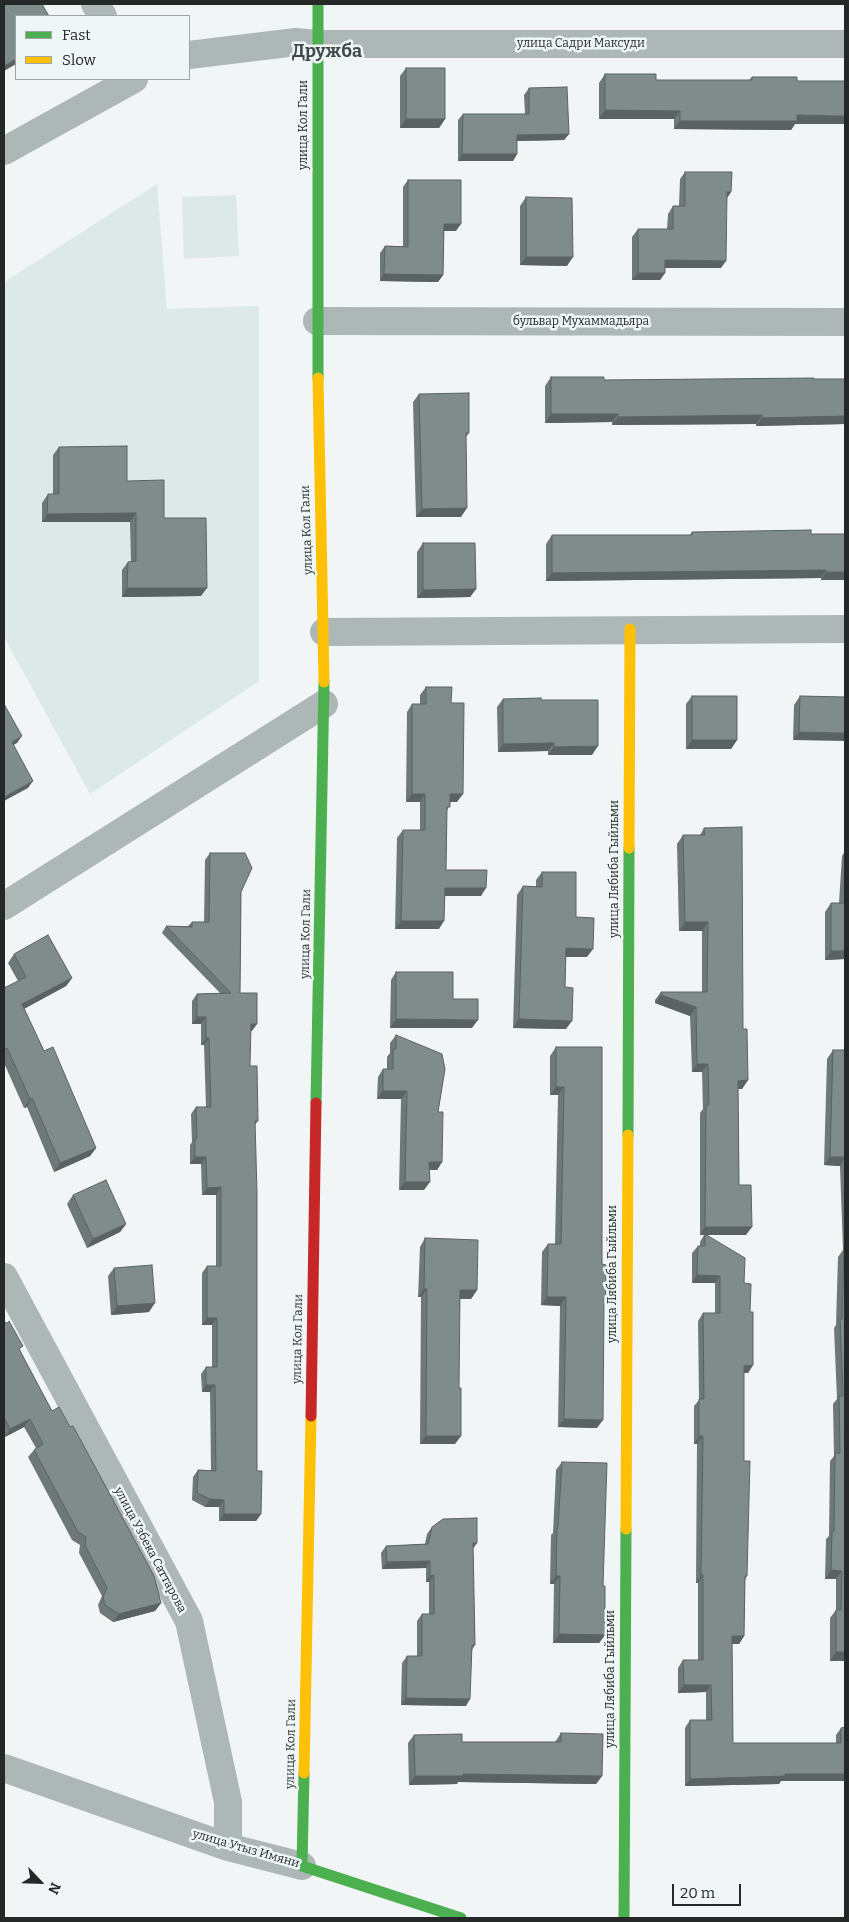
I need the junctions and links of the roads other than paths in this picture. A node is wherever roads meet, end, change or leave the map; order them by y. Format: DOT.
graph roads {
  1 [pos="95,4"];
  2 [pos="318,4"];
  3 [pos="102,15"];
  4 [pos="317,44"];
  5 [pos="845,44"];
  6 [pos="190,55"];
  7 [pos="132,80"];
  8 [pos="4,150"];
  9 [pos="317,321"];
  10 [pos="845,322"];
  11 [pos="630,629"];
  12 [pos="845,629"];
  13 [pos="324,632"];
  14 [pos="324,704"];
  15 [pos="4,906"];
  16 [pos="4,1276"];
  17 [pos="4,1768"];
  18 [pos="228,1846"];
  19 [pos="302,1866"];
  20 [pos="461,1918"];
  21 [pos="624,1918"];
  1 -- 3 [label="street"];
  2 -- 4 [label="street, улица Кол Гали"];
  4 -- 5 [label="street, улица Садри Максуди"];
  4 -- 6 [label="street, улица Садри Максуди"];
  4 -- 9 [label="street, улица Кол Гали"];
  7 -- 8 [label="street"];
  9 -- 10 [label="street, бульвар Мухаммадьяра"];
  9 -- 13 [label="street, улица Кол Гали"];
  11 -- 12 [label="street"];
  11 -- 13 [label="street"];
  11 -- 21 [label="street, улица Лябиба Гыйльми"];
  13 -- 14 [label="street, улица Кол Гали"];
  14 -- 15 [label="street"];
  14 -- 19 [label="street, улица Кол Гали"];
  16 -- 18 [label="street, улица Узбека Саттарова"];
  17 -- 18 [label="street, улица Утыз Имяни"];
  18 -- 19 [label="street, улица Утыз Имяни"];
  19 -- 20 [label="street, улица Утыз Имяни"];
}
